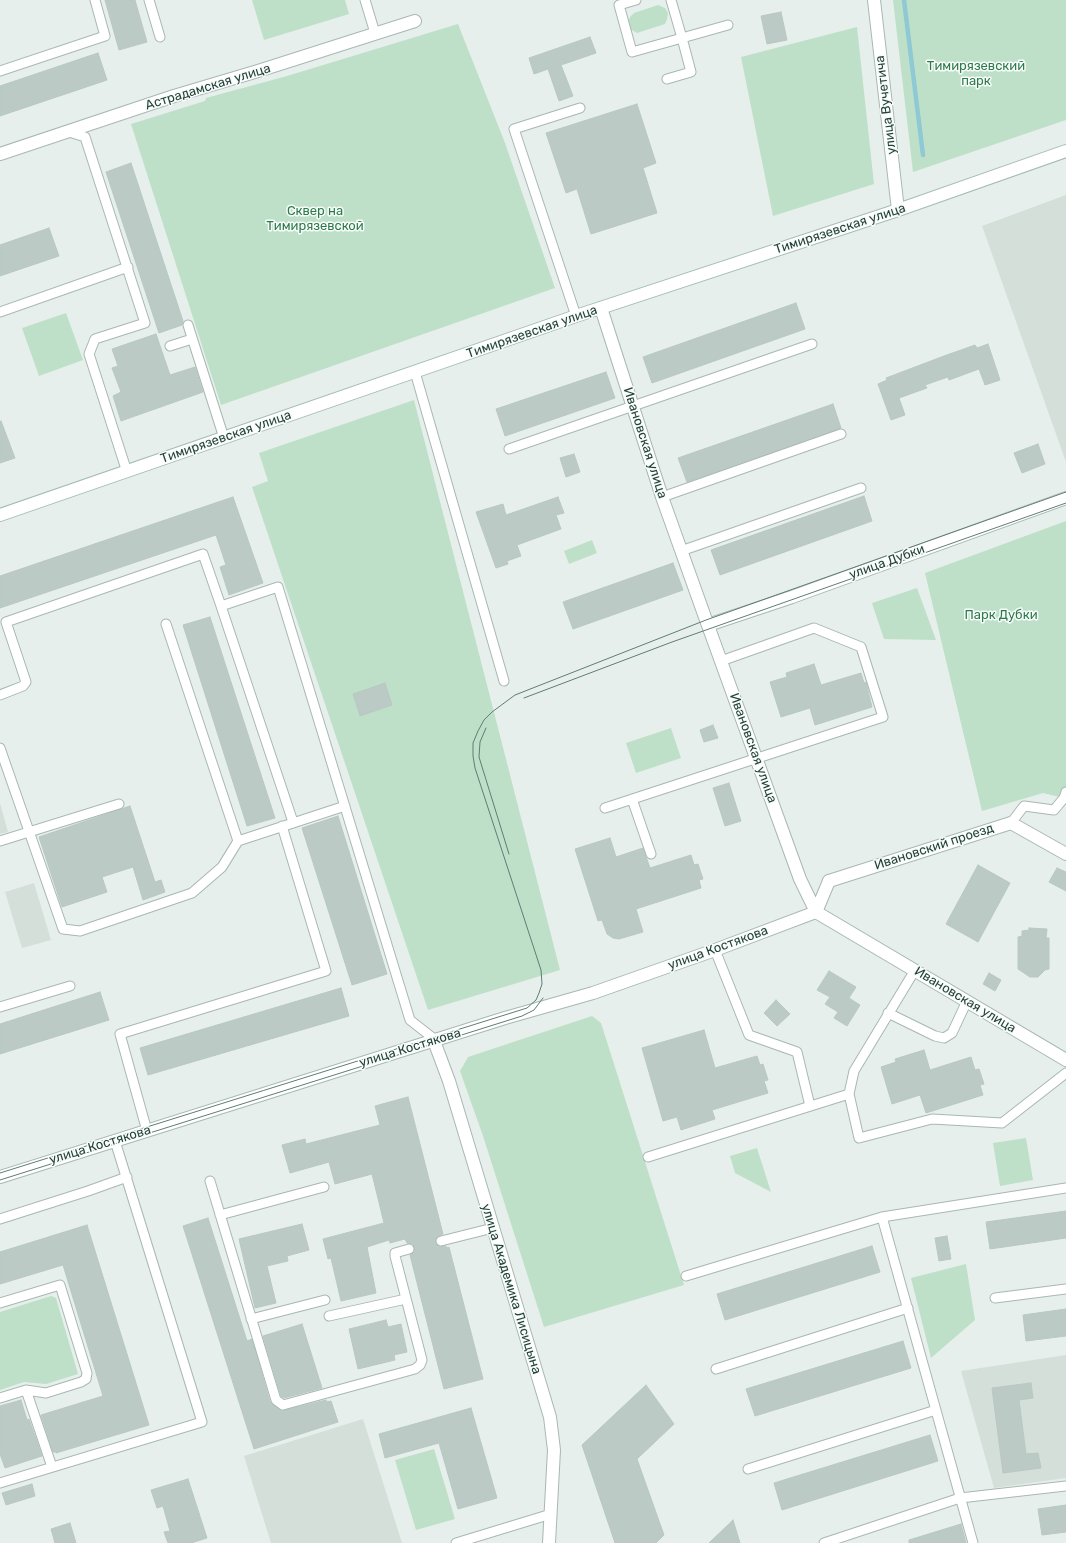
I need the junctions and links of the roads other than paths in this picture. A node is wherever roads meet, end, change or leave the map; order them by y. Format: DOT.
graph roads {
  1 [pos="95,0"];
  2 [pos="149,0"];
  3 [pos="365,0"];
  4 [pos="636,0"];
  5 [pos="671,0"];
  6 [pos="874,0"];
  7 [pos="416,21"];
  8 [pos="728,25"];
  9 [pos="375,33"];
  10 [pos="160,37"];
  11 [pos="682,38"];
  12 [pos="0,71"];
  13 [pos="667,79"];
  14 [pos="580,108"];
  15 [pos="69,132"];
  16 [pos="1066,151"];
  17 [pos="0,154"];
  18 [pos="898,210"];
  19 [pos="128,267"];
  20 [pos="601,308"];
  21 [pos="0,312"];
  22 [pos="576,316"];
  23 [pos="188,325"];
  24 [pos="192,339"];
  25 [pos="812,344"];
  26 [pos="170,346"];
  27 [pos="415,372"];
  28 [pos="633,406"];
  29 [pos="841,434"];
  30 [pos="224,438"];
  31 [pos="509,449"];
  32 [pos="127,472"];
  33 [pos="861,488"];
  34 [pos="662,497"];
  35 [pos="1066,498"];
  36 [pos="0,515"];
  37 [pos="681,552"];
  38 [pos="221,606"];
  39 [pos="166,624"];
  40 [pos="708,625"];
  41 [pos="721,662"];
  42 [pos="504,681"];
  43 [pos="0,694"];
  44 [pos="0,748"];
  45 [pos="756,758"];
  46 [pos="1066,792"];
  47 [pos="632,799"];
  48 [pos="119,804"];
  49 [pos="345,806"];
  50 [pos="605,808"];
  51 [pos="293,822"];
  52 [pos="1011,823"];
  53 [pos="282,826"];
  54 [pos="29,832"];
  55 [pos="238,841"];
  56 [pos="0,842"];
  57 [pos="650,854"];
  58 [pos="1066,854"];
  59 [pos="816,912"];
  60 [pos="715,950"];
  61 [pos="914,970"];
  62 [pos="70,986"];
  63 [pos="968,1001"];
  64 [pos="0,1007"];
  65 [pos="888,1014"];
  66 [pos="434,1041"];
  67 [pos="1066,1060"];
  68 [pos="1066,1073"];
  69 [pos="850,1094"];
  70 [pos="810,1106"];
  71 [pos="147,1131"];
  72 [pos="115,1141"];
  73 [pos="648,1157"];
  74 [pos="0,1177"];
  75 [pos="127,1177"];
  76 [pos="210,1181"];
  77 [pos="324,1187"];
  78 [pos="1066,1188"];
  79 [pos="220,1215"];
  80 [pos="882,1217"];
  81 [pos="0,1219"];
  82 [pos="493,1228"];
  83 [pos="441,1241"];
  84 [pos="409,1249"];
  85 [pos="686,1276"];
  86 [pos="1066,1289"];
  87 [pos="995,1298"];
  88 [pos="406,1299"];
  89 [pos="326,1300"];
  90 [pos="0,1304"];
  91 [pos="908,1308"];
  92 [pos="329,1316"];
  93 [pos="251,1319"];
  94 [pos="716,1369"];
  95 [pos="26,1390"];
  96 [pos="0,1398"];
  97 [pos="936,1410"];
  98 [pos="52,1467"];
  99 [pos="748,1469"];
  100 [pos="0,1483"];
  101 [pos="1066,1486"];
  102 [pos="960,1498"];
  103 [pos="550,1514"];
  104 [pos="456,1543"];
  105 [pos="549,1543"];
  106 [pos="824,1543"];
  107 [pos="973,1543"];
  1 -- 12 [label="lane"];
  2 -- 10 [label="lane"];
  3 -- 9 [label="lane"];
  4 -- 11 [label="lane"];
  5 -- 11 [label="lane"];
  6 -- 18 [label="street, улица Вучетича"];
  7 -- 9 [label="street, Астрадамская улица"];
  8 -- 11 [label="lane"];
  9 -- 15 [label="street, Астрадамская улица"];
  11 -- 13 [label="lane"];
  14 -- 22 [label="lane"];
  15 -- 17 [label="street, Астрадамская улица"];
  15 -- 19 [label="lane"];
  16 -- 18 [label="street, Тимирязевская улица"];
  18 -- 20 [label="street, Тимирязевская улица"];
  19 -- 21 [label="lane"];
  19 -- 32 [label="lane"];
  20 -- 22 [label="street, Тимирязевская улица"];
  20 -- 28 [label="street, Ивановская улица"];
  22 -- 27 [label="street, Тимирязевская улица"];
  23 -- 24 [label="lane"];
  24 -- 26 [label="lane"];
  24 -- 30 [label="lane"];
  25 -- 28 [label="lane"];
  27 -- 30 [label="street, Тимирязевская улица"];
  27 -- 42 [label="lane"];
  28 -- 31 [label="lane"];
  28 -- 34 [label="street, Ивановская улица"];
  29 -- 34 [label="lane"];
  30 -- 32 [label="street, Тимирязевская улица"];
  32 -- 36 [label="street, Тимирязевская улица"];
  33 -- 37 [label="lane"];
  34 -- 37 [label="street, Ивановская улица"];
  35 -- 40 [label="street, улица Дубки"];
  37 -- 40 [label="street, Ивановская улица"];
  38 -- 43 [label="lane"];
  38 -- 49 [label="lane"];
  38 -- 51 [label="lane"];
  39 -- 55 [label="lane"];
  40 -- 41 [label="street, Ивановская улица"];
  41 -- 45 [label="street, Ивановская улица"];
  41 -- 45 [label="lane"];
  44 -- 54 [label="lane"];
  45 -- 47 [label="lane"];
  45 -- 59 [label="street, Ивановская улица"];
  46 -- 52 [label="lane"];
  47 -- 50 [label="lane"];
  47 -- 57 [label="lane"];
  48 -- 54 [label="lane"];
  49 -- 51 [label="lane"];
  49 -- 66 [label="lane"];
  51 -- 53 [label="lane"];
  52 -- 58 [label="street, Ивановский проезд"];
  52 -- 59 [label="street, Ивановский проезд"];
  53 -- 55 [label="lane"];
  53 -- 71 [label="lane"];
  54 -- 55 [label="lane"];
  54 -- 56 [label="lane"];
  59 -- 60 [label="street, улица Костякова"];
  59 -- 61 [label="street, Ивановская улица"];
  60 -- 66 [label="street, улица Костякова"];
  60 -- 70 [label="lane"];
  61 -- 63 [label="street, Ивановская улица"];
  61 -- 65 [label="lane"];
  62 -- 64 [label="lane"];
  63 -- 65 [label="lane"];
  63 -- 67 [label="street, Ивановская улица"];
  65 -- 69 [label="lane"];
  66 -- 71 [label="street, улица Костякова"];
  66 -- 82 [label="street, улица Академика Лисицына"];
  68 -- 69 [label="lane"];
  69 -- 70 [label="lane"];
  70 -- 73 [label="lane"];
  71 -- 72 [label="street, улица Костякова"];
  72 -- 74 [label="street, улица Костякова"];
  72 -- 75 [label="lane"];
  75 -- 81 [label="lane"];
  75 -- 98 [label="lane"];
  76 -- 79 [label="lane"];
  77 -- 79 [label="lane"];
  78 -- 80 [label="lane"];
  79 -- 93 [label="lane"];
  80 -- 85 [label="lane"];
  80 -- 91 [label="lane"];
  82 -- 83 [label="lane"];
  82 -- 103 [label="street, улица Академика Лисицына"];
  84 -- 88 [label="lane"];
  86 -- 87 [label="lane"];
  88 -- 92 [label="lane"];
  88 -- 93 [label="lane"];
  89 -- 93 [label="lane"];
  90 -- 95 [label="lane"];
  91 -- 94 [label="lane"];
  91 -- 97 [label="lane"];
  95 -- 96 [label="lane"];
  95 -- 98 [label="lane"];
  97 -- 99 [label="lane"];
  97 -- 102 [label="lane"];
  98 -- 100 [label="lane"];
  101 -- 102 [label="lane"];
  102 -- 106 [label="lane"];
  102 -- 107 [label="lane"];
  103 -- 104 [label="lane"];
  103 -- 105 [label="street, улица Академика Лисицына"];
}
